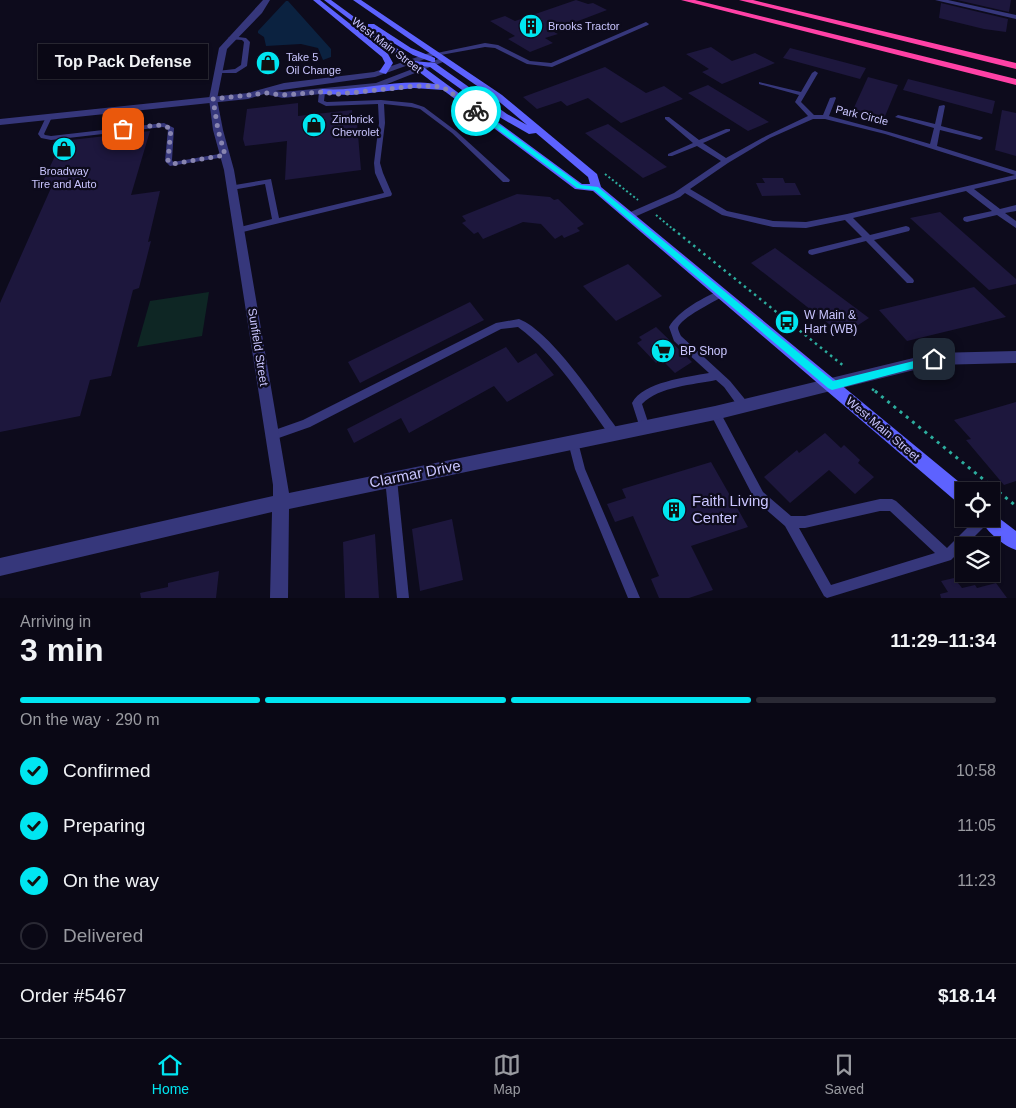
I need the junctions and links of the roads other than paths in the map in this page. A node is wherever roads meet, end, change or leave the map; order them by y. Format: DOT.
graph roads {
  1 [pos="267,0"];
  2 [pos="316,0"];
  3 [pos="327,0"];
  4 [pos="356,0"];
  5 [pos="681,0"];
  6 [pos="685,0"];
  7 [pos="743,0"];
  8 [pos="938,0"];
  9 [pos="720,8"];
  10 [pos="1016,16"];
  11 [pos="351,18"];
  12 [pos="646,24"];
  13 [pos="231,38"];
  14 [pos="467,48"];
  15 [pos="435,54"];
  16 [pos="425,58"];
  17 [pos="444,60"];
  18 [pos="411,63"];
  19 [pos="432,65"];
  20 [pos="1016,66"];
  21 [pos="421,70"];
  22 [pos="219,72"];
  23 [pos="379,73"];
  24 [pos="816,73"];
  25 [pos="1016,82"];
  26 [pos="761,83"];
  27 [pos="446,89"];
  28 [pos="322,92"];
  29 [pos="266,93"];
  30 [pos="802,94"];
  31 [pos="833,98"];
  32 [pos="213,99"];
  33 [pos="381,102"];
  34 [pos="942,106"];
  35 [pos="49,117"];
  36 [pos="812,117"];
  37 [pos="825,117"];
  38 [pos="898,117"];
  39 [pos="667,118"];
  40 [pos="0,122"];
  41 [pos="937,127"];
  42 [pos="728,130"];
  43 [pos="980,138"];
  44 [pos="698,143"];
  45 [pos="933,147"];
  46 [pos="560,149"];
  47 [pos="225,155"];
  48 [pos="670,155"];
  49 [pos="726,161"];
  50 [pos="1016,173"];
  51 [pos="1016,176"];
  52 [pos="506,180"];
  53 [pos="232,188"];
  54 [pos="596,188"];
  55 [pos="967,188"];
  56 [pos="686,190"];
  57 [pos="1016,208"];
  58 [pos="1000,212"];
  59 [pos="629,216"];
  60 [pos="847,217"];
  61 [pos="967,219"];
  62 [pos="276,221"];
  63 [pos="1016,225"];
  64 [pos="906,229"];
  65 [pos="239,230"];
  66 [pos="867,238"];
  67 [pos="812,252"];
  68 [pos="910,281"];
  69 [pos="722,293"];
  70 [pos="1016,357"];
  71 [pos="718,376"];
  72 [pos="832,386"];
  73 [pos="744,406"];
  74 [pos="715,413"];
  75 [pos="646,428"];
  76 [pos="614,434"];
  77 [pos="272,435"];
  78 [pos="573,442"];
  79 [pos="391,478"];
  80 [pos="955,489"];
  81 [pos="281,502"];
  82 [pos="788,522"];
  83 [pos="976,527"];
  84 [pos="999,527"];
  85 [pos="1015,539"];
  86 [pos="947,556"];
  87 [pos="0,567"];
  88 [pos="830,595"];
  89 [pos="279,598"];
  90 [pos="404,598"];
  91 [pos="634,598"];
  1 -- 13 [label="street"];
  2 -- 23 [label="main road"];
  3 -- 11 [label="main road, West Main Street"];
  4 -- 15 [label="main road, West Main Street"];
  5 -- 9 [label="highway"];
  6 -- 9 [label="highway"];
  7 -- 20 [label="highway"];
  8 -- 10 [label="street"];
  9 -- 25 [label="highway"];
  11 -- 16 [label="main road"];
  11 -- 18 [label="main road, West Main Street"];
  12 -- 14 [label="lane"];
  13 -- 22 [label="street"];
  13 -- 22 [label="lane"];
  14 -- 15 [label="lane"];
  14 -- 17 [label="lane"];
  15 -- 16 [label="street"];
  15 -- 17 [label="main road, West Main Street"];
  16 -- 17 [label="main road"];
  16 -- 18 [label="street"];
  17 -- 19 [label="street"];
  17 -- 46 [label="main road, West Main Street"];
  18 -- 19 [label="main road"];
  18 -- 21 [label="main road, West Main Street"];
  18 -- 23 [label="street"];
  19 -- 21 [label="street"];
  19 -- 46 [label="main road"];
  21 -- 27 [label="main road, West Main Street"];
  21 -- 28 [label="street"];
  22 -- 32 [label="street"];
  23 -- 28 [label="street"];
  23 -- 29 [label="street"];
  24 -- 30 [label="lane"];
  26 -- 30 [label="lane"];
  27 -- 28 [label="main road"];
  27 -- 54 [label="main road, West Main Street"];
  28 -- 29 [label="street"];
  28 -- 33 [label="lane"];
  29 -- 32 [label="street"];
  30 -- 36 [label="lane"];
  31 -- 37 [label="lane"];
  32 -- 35 [label="street"];
  32 -- 47 [label="street, Sunfield Street"];
  33 -- 52 [label="lane"];
  33 -- 62 [label="lane"];
  34 -- 41 [label="lane"];
  35 -- 40 [label="street"];
  35 -- 47 [label="lane"];
  36 -- 37 [label="lane, Park Circle"];
  36 -- 49 [label="lane, Park Circle"];
  37 -- 45 [label="lane, Park Circle"];
  38 -- 41 [label="lane"];
  39 -- 44 [label="lane"];
  41 -- 43 [label="lane"];
  41 -- 45 [label="lane"];
  42 -- 44 [label="lane"];
  44 -- 48 [label="lane"];
  44 -- 49 [label="lane"];
  45 -- 50 [label="lane, Park Circle"];
  46 -- 54 [label="main road, West Main Street"];
  47 -- 53 [label="street, Sunfield Street"];
  49 -- 56 [label="lane, Park Circle"];
  51 -- 55 [label="lane"];
  53 -- 62 [label="lane"];
  53 -- 65 [label="street, Sunfield Street"];
  54 -- 59 [label="main road, West Main Street"];
  55 -- 58 [label="lane"];
  55 -- 60 [label="lane"];
  56 -- 59 [label="lane, Park Circle"];
  56 -- 60 [label="lane"];
  57 -- 58 [label="lane"];
  58 -- 61 [label="lane"];
  58 -- 63 [label="lane"];
  59 -- 69 [label="main road, West Main Street"];
  60 -- 66 [label="lane"];
  62 -- 65 [label="lane"];
  64 -- 66 [label="lane"];
  65 -- 77 [label="street, Sunfield Street"];
  66 -- 67 [label="lane"];
  66 -- 68 [label="lane"];
  69 -- 71 [label="lane"];
  69 -- 72 [label="main road, West Main Street"];
  70 -- 72 [label="street, Clarmar Drive"];
  71 -- 73 [label="lane"];
  71 -- 75 [label="lane"];
  72 -- 73 [label="street, Clarmar Drive"];
  72 -- 80 [label="main road, West Main Street"];
  73 -- 74 [label="street, Clarmar Drive"];
  74 -- 75 [label="street, Clarmar Drive"];
  74 -- 82 [label="lane"];
  75 -- 76 [label="street, Clarmar Drive"];
  76 -- 77 [label="lane"];
  76 -- 78 [label="street, Clarmar Drive"];
  77 -- 81 [label="street, Sunfield Street"];
  78 -- 79 [label="street, Clarmar Drive"];
  78 -- 91 [label="lane"];
  79 -- 81 [label="street, Clarmar Drive"];
  79 -- 90 [label="lane"];
  81 -- 87 [label="street, Clarmar Drive"];
  81 -- 89 [label="street, Sunfield Street"];
  82 -- 86 [label="lane"];
  82 -- 88 [label="lane"];
  83 -- 86 [label="lane"];
  84 -- 85 [label="main road"];
  86 -- 88 [label="lane"];
}
